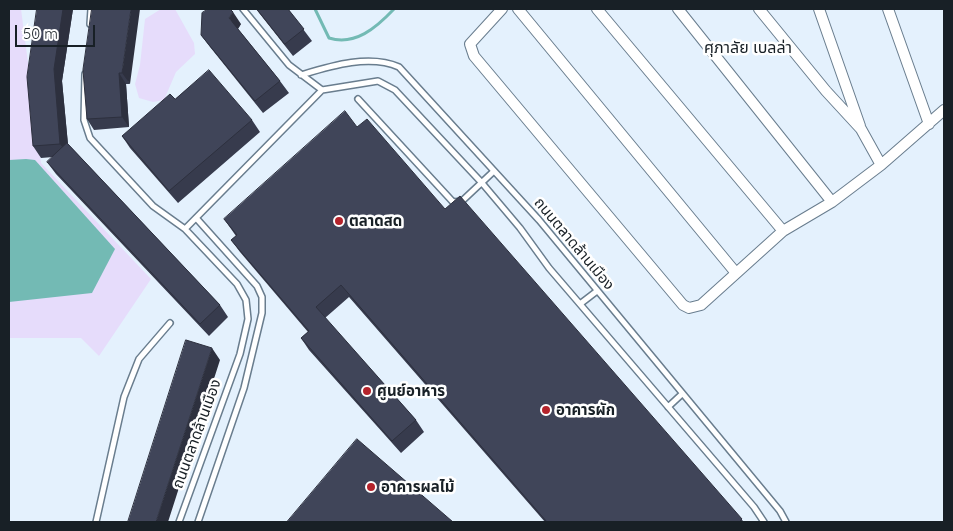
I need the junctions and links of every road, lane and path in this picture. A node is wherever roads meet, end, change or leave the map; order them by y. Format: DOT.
graph roads {
  1 [pos="92,9"];
  2 [pos="243,9"];
  3 [pos="502,9"];
  4 [pos="518,9"];
  5 [pos="597,9"];
  6 [pos="678,9"];
  7 [pos="759,9"];
  8 [pos="819,9"];
  9 [pos="888,9"];
  10 [pos="90,28"];
  11 [pos="86,66"];
  12 [pos="301,75"];
  13 [pos="322,90"];
  14 [pos="358,100"];
  15 [pos="944,110"];
  16 [pos="929,124"];
  17 [pos="861,129"];
  18 [pos="881,165"];
  19 [pos="494,171"];
  20 [pos="482,183"];
  21 [pos="832,202"];
  22 [pos="197,219"];
  23 [pos="185,229"];
  24 [pos="783,231"];
  25 [pos="736,273"];
  26 [pos="597,291"];
  27 [pos="580,304"];
  28 [pos="170,323"];
  29 [pos="682,394"];
  30 [pos="668,407"];
  31 [pos="96,522"];
  32 [pos="179,522"];
  33 [pos="198,522"];
  34 [pos="764,522"];
  35 [pos="786,522"];
  1 -- 10 [label="lane"];
  2 -- 12 [label="lane"];
  3 -- 25 [label="street"];
  4 -- 25 [label="street"];
  5 -- 24 [label="street"];
  6 -- 21 [label="street"];
  7 -- 17 [label="street"];
  8 -- 17 [label="street"];
  9 -- 16 [label="street"];
  11 -- 23 [label="lane, ถนนตลาดล้านเมือง"];
  12 -- 13 [label="lane"];
  12 -- 19 [label="lane, ถนนตลาดล้านเมือง"];
  13 -- 20 [label="lane, ถนนตลาดล้านเมือง"];
  13 -- 22 [label="lane"];
  14 -- 20 [label="lane"];
  15 -- 16 [label="street"];
  16 -- 18 [label="street"];
  17 -- 18 [label="street"];
  18 -- 21 [label="street"];
  19 -- 20 [label="lane"];
  19 -- 26 [label="lane, ถนนตลาดล้านเมือง"];
  20 -- 27 [label="lane, ถนนตลาดล้านเมือง"];
  21 -- 24 [label="street"];
  22 -- 23 [label="lane"];
  22 -- 33 [label="lane, ถนนตลาดล้านเมือง"];
  23 -- 32 [label="lane, ถนนตลาดล้านเมือง"];
  24 -- 25 [label="street"];
  26 -- 27 [label="lane"];
  26 -- 29 [label="lane, ถนนตลาดล้านเมือง"];
  27 -- 30 [label="lane, ถนนตลาดล้านเมือง"];
  28 -- 31 [label="lane"];
  29 -- 30 [label="lane"];
  29 -- 35 [label="lane, ถนนตลาดล้านเมือง"];
  30 -- 34 [label="lane, ถนนตลาดล้านเมือง"];
}
